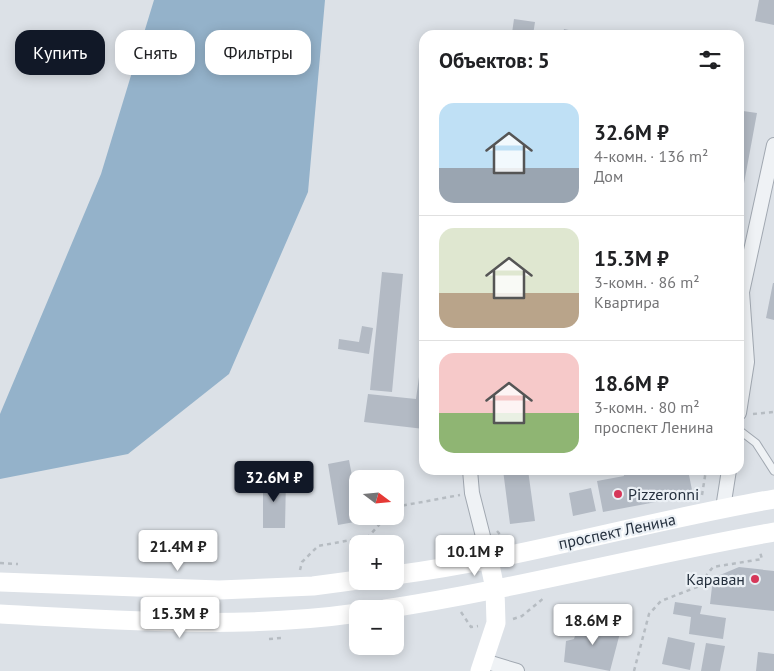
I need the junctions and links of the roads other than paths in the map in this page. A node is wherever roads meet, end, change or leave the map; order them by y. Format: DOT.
graph roads {
  1 [pos="774,145"];
  2 [pos="744,275"];
  3 [pos="744,332"];
  4 [pos="744,401"];
  5 [pos="744,434"];
  6 [pos="774,472"];
  7 [pos="470,475"];
  8 [pos="729,475"];
  9 [pos="774,499"];
  10 [pos="723,508"];
  11 [pos="774,532"];
  12 [pos="490,560"];
  13 [pos="404,574"];
  14 [pos="349,581"];
  15 [pos="0,582"];
  16 [pos="495,589"];
  17 [pos="404,606"];
  18 [pos="0,614"];
  19 [pos="349,614"];
  20 [pos="482,666"];
  21 [pos="517,671"];
  1 -- 2 [label="street"];
  3 -- 4 [label="street"];
  5 -- 6 [label="lane"];
  7 -- 12 [label="street"];
  8 -- 10 [label="street"];
  9 -- 10 [label="main road, проспект Ленина"];
  10 -- 12 [label="main road, проспект Ленина"];
  11 -- 16 [label="main road, проспект Ленина"];
  12 -- 13 [label="main road, проспект Ленина"];
  12 -- 16 [label="main road"];
  14 -- 15 [label="main road"];
  16 -- 17 [label="main road, проспект Ленина"];
  16 -- 20 [label="main road"];
  18 -- 19 [label="main road"];
  20 -- 21 [label="street"];
}
